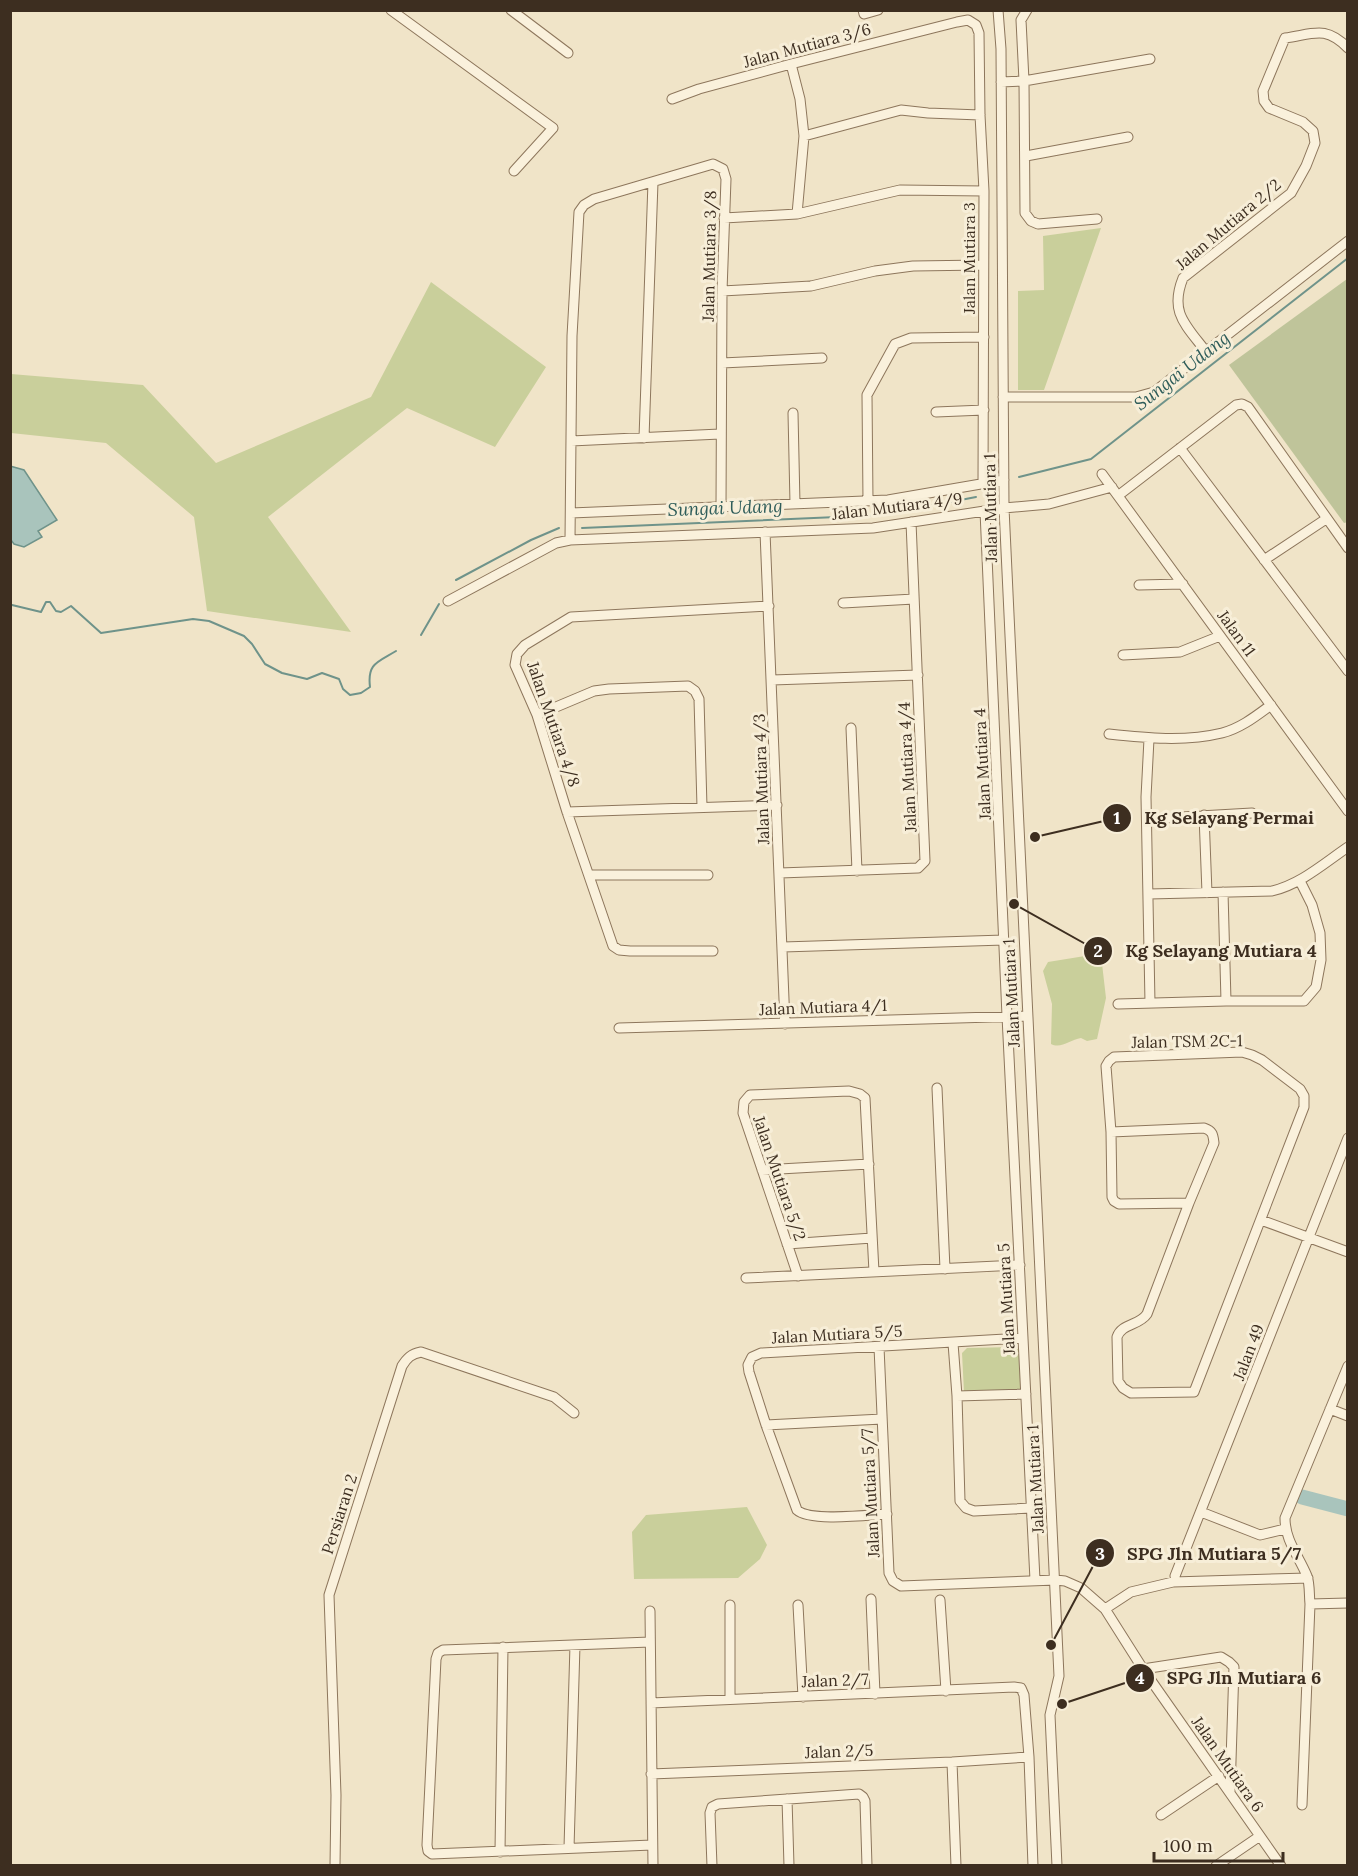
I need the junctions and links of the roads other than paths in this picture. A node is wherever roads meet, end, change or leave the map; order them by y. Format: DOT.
graph roads {
  1 [pos="511,10"];
  2 [pos="878,10"];
  3 [pos="1027,10"];
  4 [pos="394,11"];
  5 [pos="998,11"];
  6 [pos="864,12"];
  7 [pos="980,33"];
  8 [pos="1347,48"];
  9 [pos="568,53"];
  10 [pos="1150,59"];
  11 [pos="791,64"];
  12 [pos="1024,81"];
  13 [pos="1001,82"];
  14 [pos="672,99"];
  15 [pos="980,115"];
  16 [pos="804,136"];
  17 [pos="1128,137"];
  18 [pos="1026,156"];
  19 [pos="514,171"];
  20 [pos="653,182"];
  21 [pos="984,191"];
  22 [pos="797,214"];
  23 [pos="724,218"];
  24 [pos="1097,219"];
  25 [pos="1347,241"];
  26 [pos="983,266"];
  27 [pos="722,291"];
  28 [pos="984,337"];
  29 [pos="1207,352"];
  30 [pos="822,358"];
  31 [pos="722,363"];
  32 [pos="1003,397"];
  33 [pos="984,410"];
  34 [pos="936,411"];
  35 [pos="793,412"];
  36 [pos="720,434"];
  37 [pos="644,438"];
  38 [pos="571,441"];
  39 [pos="1180,448"];
  40 [pos="1102,474"];
  41 [pos="1004,480"];
  42 [pos="983,483"];
  43 [pos="1112,487"];
  44 [pos="1119,495"];
  45 [pos="868,501"];
  46 [pos="795,504"];
  47 [pos="721,507"];
  48 [pos="1004,508"];
  49 [pos="985,511"];
  50 [pos="571,513"];
  51 [pos="1326,519"];
  52 [pos="911,522"];
  53 [pos="765,532"];
  54 [pos="570,540"];
  55 [pos="1347,548"];
  56 [pos="1264,560"];
  57 [pos="1183,584"];
  58 [pos="1139,585"];
  59 [pos="915,599"];
  60 [pos="448,601"];
  61 [pos="843,603"];
  62 [pos="769,606"];
  63 [pos="1220,636"];
  64 [pos="1123,655"];
  65 [pos="1347,671"];
  66 [pos="918,675"];
  67 [pos="772,680"];
  68 [pos="1271,705"];
  69 [pos="537,715"];
  70 [pos="851,728"];
  71 [pos="1109,734"];
  72 [pos="1149,739"];
  73 [pos="777,805"];
  74 [pos="702,807"];
  75 [pos="1347,811"];
  76 [pos="567,812"];
  77 [pos="1252,813"];
  78 [pos="1204,815"];
  79 [pos="1147,819"];
  80 [pos="1347,847"];
  81 [pos="857,871"];
  82 [pos="780,873"];
  83 [pos="590,875"];
  84 [pos="708,875"];
  85 [pos="1300,881"];
  86 [pos="1207,892"];
  87 [pos="1223,892"];
  88 [pos="1149,894"];
  89 [pos="1004,940"];
  90 [pos="783,947"];
  91 [pos="713,951"];
  92 [pos="1226,1001"];
  93 [pos="1150,1003"];
  94 [pos="1118,1004"];
  95 [pos="1007,1016"];
  96 [pos="1027,1016"];
  97 [pos="785,1024"];
  98 [pos="619,1028"];
  99 [pos="937,1088"];
  100 [pos="1111,1132"];
  101 [pos="1347,1137"];
  102 [pos="1343,1163"];
  103 [pos="869,1164"];
  104 [pos="762,1170"];
  105 [pos="1189,1203"];
  106 [pos="1261,1220"];
  107 [pos="872,1238"];
  108 [pos="1308,1238"];
  109 [pos="787,1244"];
  110 [pos="1347,1252"];
  111 [pos="1020,1265"];
  112 [pos="945,1269"];
  113 [pos="874,1272"];
  114 [pos="798,1276"];
  115 [pos="746,1278"];
  116 [pos="1023,1338"];
  117 [pos="953,1343"];
  118 [pos="879,1347"];
  119 [pos="1347,1366"];
  120 [pos="1026,1394"];
  121 [pos="957,1396"];
  122 [pos="1330,1409"];
  123 [pos="574,1413"];
  124 [pos="1347,1416"];
  125 [pos="882,1419"];
  126 [pos="766,1425"];
  127 [pos="1031,1508"];
  128 [pos="1201,1512"];
  129 [pos="887,1514"];
  130 [pos="1285,1529"];
  131 [pos="1175,1576"];
  132 [pos="1308,1578"];
  133 [pos="1035,1580"];
  134 [pos="1056,1580"];
  135 [pos="871,1599"];
  136 [pos="940,1600"];
  137 [pos="1347,1603"];
  138 [pos="1310,1604"];
  139 [pos="730,1605"];
  140 [pos="798,1605"];
  141 [pos="1105,1610"];
  142 [pos="650,1611"];
  143 [pos="650,1642"];
  144 [pos="575,1645"];
  145 [pos="503,1647"];
  146 [pos="1143,1669"];
  147 [pos="946,1691"];
  148 [pos="875,1694"];
  149 [pos="803,1697"];
  150 [pos="730,1699"];
  151 [pos="651,1703"];
  152 [pos="1029,1756"];
  153 [pos="952,1762"];
  154 [pos="651,1774"];
  155 [pos="1219,1776"];
  156 [pos="1230,1792"];
  157 [pos="786,1799"];
  158 [pos="1302,1805"];
  159 [pos="1161,1815"];
  160 [pos="1260,1836"];
  161 [pos="652,1845"];
  162 [pos="569,1848"];
  163 [pos="500,1852"];
  164 [pos="335,1866"];
  165 [pos="653,1866"];
  166 [pos="712,1866"];
  167 [pos="789,1866"];
  168 [pos="867,1866"];
  169 [pos="956,1866"];
  170 [pos="1033,1866"];
  171 [pos="1057,1866"];
  172 [pos="1216,1866"];
  173 [pos="1281,1866"];
  1 -- 9 [label="street"];
  2 -- 6 [label="street"];
  3 -- 12 [label="street"];
  4 -- 19 [label="street"];
  5 -- 13 [label="street, Jalan Mutiara 1"];
  7 -- 11 [label="street, Jalan Mutiara 3/6"];
  7 -- 15 [label="street, Jalan Mutiara 3"];
  8 -- 29 [label="street, Jalan Mutiara 2/2"];
  10 -- 12 [label="street"];
  11 -- 14 [label="street, Jalan Mutiara 3/6"];
  11 -- 16 [label="street"];
  12 -- 13 [label="street"];
  12 -- 18 [label="street"];
  13 -- 32 [label="street, Jalan Mutiara 1"];
  15 -- 16 [label="street"];
  15 -- 21 [label="street, Jalan Mutiara 3"];
  16 -- 22 [label="street"];
  17 -- 18 [label="street"];
  18 -- 24 [label="street"];
  20 -- 23 [label="street, Jalan Mutiara 3/8"];
  20 -- 37 [label="street"];
  20 -- 38 [label="street, Jalan Mutiara 3/8"];
  21 -- 22 [label="street"];
  21 -- 26 [label="street, Jalan Mutiara 3"];
  22 -- 23 [label="street"];
  23 -- 27 [label="street, Jalan Mutiara 3/8"];
  25 -- 29 [label="street"];
  26 -- 27 [label="street"];
  26 -- 28 [label="street, Jalan Mutiara 3"];
  27 -- 31 [label="street, Jalan Mutiara 3/8"];
  28 -- 33 [label="street, Jalan Mutiara 3"];
  28 -- 45 [label="street"];
  29 -- 32 [label="street"];
  30 -- 31 [label="street"];
  31 -- 36 [label="street, Jalan Mutiara 3/8"];
  32 -- 41 [label="street, Jalan Mutiara 1"];
  33 -- 34 [label="street"];
  33 -- 42 [label="street, Jalan Mutiara 3"];
  35 -- 46 [label="street"];
  36 -- 37 [label="street"];
  36 -- 47 [label="street, Jalan Mutiara 3/8"];
  37 -- 38 [label="street"];
  38 -- 50 [label="street"];
  39 -- 44 [label="street"];
  39 -- 51 [label="street"];
  39 -- 56 [label="street"];
  40 -- 43 [label="street, Jalan 11"];
  41 -- 42 [label="street"];
  41 -- 48 [label="street, Jalan Mutiara 1"];
  42 -- 45 [label="street"];
  43 -- 44 [label="street, Jalan 11"];
  43 -- 48 [label="street, Jalan Mutiara 4/9"];
  44 -- 57 [label="street, Jalan 11"];
  45 -- 46 [label="street"];
  46 -- 47 [label="street"];
  47 -- 50 [label="street"];
  48 -- 49 [label="street, Jalan Mutiara 4/9"];
  48 -- 96 [label="street, Jalan Mutiara 1"];
  49 -- 52 [label="street, Jalan Mutiara 4/9"];
  49 -- 89 [label="street, Jalan Mutiara 4"];
  50 -- 54 [label="street"];
  51 -- 55 [label="street"];
  51 -- 56 [label="street"];
  52 -- 53 [label="street, Jalan Mutiara 4/9"];
  52 -- 59 [label="street, Jalan Mutiara 4/4"];
  53 -- 54 [label="street, Jalan Mutiara 4/9"];
  53 -- 62 [label="street, Jalan Mutiara 4/3"];
  54 -- 60 [label="street, Jalan Mutiara 4/9"];
  56 -- 65 [label="street"];
  57 -- 58 [label="street"];
  57 -- 63 [label="street, Jalan 11"];
  59 -- 61 [label="street"];
  59 -- 66 [label="street, Jalan Mutiara 4/4"];
  62 -- 67 [label="street, Jalan Mutiara 4/3"];
  62 -- 69 [label="street, Jalan Mutiara 4/8"];
  63 -- 64 [label="street"];
  63 -- 68 [label="street, Jalan 11"];
  66 -- 67 [label="street"];
  66 -- 81 [label="street, Jalan Mutiara 4/4"];
  67 -- 73 [label="street, Jalan Mutiara 4/3"];
  68 -- 72 [label="street"];
  68 -- 75 [label="street, Jalan 11"];
  69 -- 74 [label="street"];
  69 -- 76 [label="street, Jalan Mutiara 4/8"];
  70 -- 81 [label="street"];
  71 -- 72 [label="street"];
  72 -- 79 [label="street"];
  73 -- 74 [label="street"];
  73 -- 82 [label="street, Jalan Mutiara 4/3"];
  74 -- 76 [label="street"];
  76 -- 83 [label="street, Jalan Mutiara 4/8"];
  77 -- 78 [label="street"];
  78 -- 79 [label="street"];
  78 -- 86 [label="street"];
  79 -- 88 [label="street"];
  80 -- 85 [label="street"];
  81 -- 82 [label="street, Jalan Mutiara 4/4"];
  82 -- 90 [label="street, Jalan Mutiara 4/3"];
  83 -- 84 [label="street"];
  83 -- 91 [label="street, Jalan Mutiara 4/8"];
  85 -- 87 [label="street"];
  85 -- 92 [label="street"];
  86 -- 87 [label="street"];
  86 -- 88 [label="street"];
  87 -- 92 [label="street"];
  88 -- 93 [label="street"];
  89 -- 90 [label="street"];
  89 -- 95 [label="street, Jalan Mutiara 4"];
  90 -- 97 [label="street, Jalan Mutiara 4/3"];
  92 -- 93 [label="street"];
  93 -- 94 [label="street"];
  95 -- 96 [label="street, Jalan Mutiara 4/1"];
  95 -- 97 [label="street, Jalan Mutiara 4/1"];
  95 -- 111 [label="street, Jalan Mutiara 5"];
  96 -- 134 [label="street, Jalan Mutiara 1"];
  97 -- 98 [label="street, Jalan Mutiara 4/1"];
  99 -- 112 [label="street"];
  100 -- 105 [label="street, Jalan TSM 2C-1"];
  100 -- 105 [label="street"];
  100 -- 106 [label="street, Jalan TSM 2C-1"];
  101 -- 102 [label="street, Jalan 49"];
  102 -- 108 [label="street, Jalan 49"];
  103 -- 104 [label="street"];
  103 -- 104 [label="street, Jalan Mutiara 5/2"];
  103 -- 107 [label="street, Jalan Mutiara 5/2"];
  104 -- 109 [label="street, Jalan Mutiara 5/2"];
  105 -- 106 [label="street, Jalan TSM 2C-1"];
  106 -- 108 [label="street"];
  107 -- 109 [label="street"];
  107 -- 113 [label="street, Jalan Mutiara 5/2"];
  108 -- 110 [label="street"];
  108 -- 128 [label="street, Jalan 49"];
  109 -- 114 [label="street, Jalan Mutiara 5/2"];
  111 -- 112 [label="street"];
  111 -- 116 [label="street, Jalan Mutiara 5"];
  112 -- 113 [label="street"];
  113 -- 114 [label="street"];
  114 -- 115 [label="street"];
  116 -- 117 [label="street, Jalan Mutiara 5/5"];
  116 -- 120 [label="street, Jalan Mutiara 5"];
  117 -- 118 [label="street, Jalan Mutiara 5/5"];
  117 -- 121 [label="street"];
  118 -- 125 [label="street, Jalan Mutiara 5/7"];
  118 -- 126 [label="street, Jalan Mutiara 5/5"];
  119 -- 122 [label="street"];
  120 -- 121 [label="street"];
  120 -- 127 [label="street, Jalan Mutiara 5"];
  121 -- 127 [label="street"];
  122 -- 124 [label="street"];
  122 -- 130 [label="street"];
  123 -- 164 [label="street, Persiaran 2"];
  125 -- 126 [label="street"];
  125 -- 129 [label="street, Jalan Mutiara 5/7"];
  126 -- 129 [label="street, Jalan Mutiara 5/5"];
  127 -- 133 [label="street, Jalan Mutiara 5"];
  128 -- 130 [label="street"];
  128 -- 131 [label="street, Jalan 49"];
  129 -- 133 [label="street, Jalan Mutiara 5/7"];
  130 -- 132 [label="street"];
  132 -- 138 [label="street"];
  132 -- 141 [label="street"];
  133 -- 134 [label="street, Jalan Mutiara 5/7"];
  134 -- 141 [label="street, Jalan Mutiara 6"];
  134 -- 171 [label="street, Jalan Mutiara 1"];
  135 -- 148 [label="street"];
  136 -- 147 [label="street"];
  137 -- 138 [label="street"];
  138 -- 158 [label="street"];
  139 -- 150 [label="street"];
  140 -- 149 [label="street"];
  141 -- 146 [label="street, Jalan Mutiara 6"];
  142 -- 143 [label="street"];
  143 -- 144 [label="street"];
  143 -- 151 [label="street"];
  144 -- 145 [label="street"];
  144 -- 162 [label="street"];
  145 -- 163 [label="street"];
  145 -- 163 [label="street"];
  146 -- 155 [label="street, Jalan Mutiara 6"];
  146 -- 156 [label="street"];
  147 -- 148 [label="street, Jalan 2/7"];
  147 -- 152 [label="street, Jalan 2/7"];
  148 -- 149 [label="street, Jalan 2/7"];
  149 -- 150 [label="street, Jalan 2/7"];
  150 -- 151 [label="street, Jalan 2/7"];
  151 -- 154 [label="street"];
  152 -- 153 [label="street, Jalan 2/5"];
  152 -- 170 [label="street"];
  153 -- 154 [label="street, Jalan 2/5"];
  153 -- 169 [label="street"];
  154 -- 161 [label="street"];
  155 -- 156 [label="street, Jalan Mutiara 6"];
  155 -- 159 [label="street"];
  156 -- 160 [label="street, Jalan Mutiara 6"];
  157 -- 166 [label="street"];
  157 -- 167 [label="street"];
  157 -- 168 [label="street"];
  160 -- 172 [label="street"];
  160 -- 173 [label="street, Jalan Mutiara 6"];
  161 -- 162 [label="street"];
  161 -- 165 [label="street"];
  162 -- 163 [label="street"];
}
